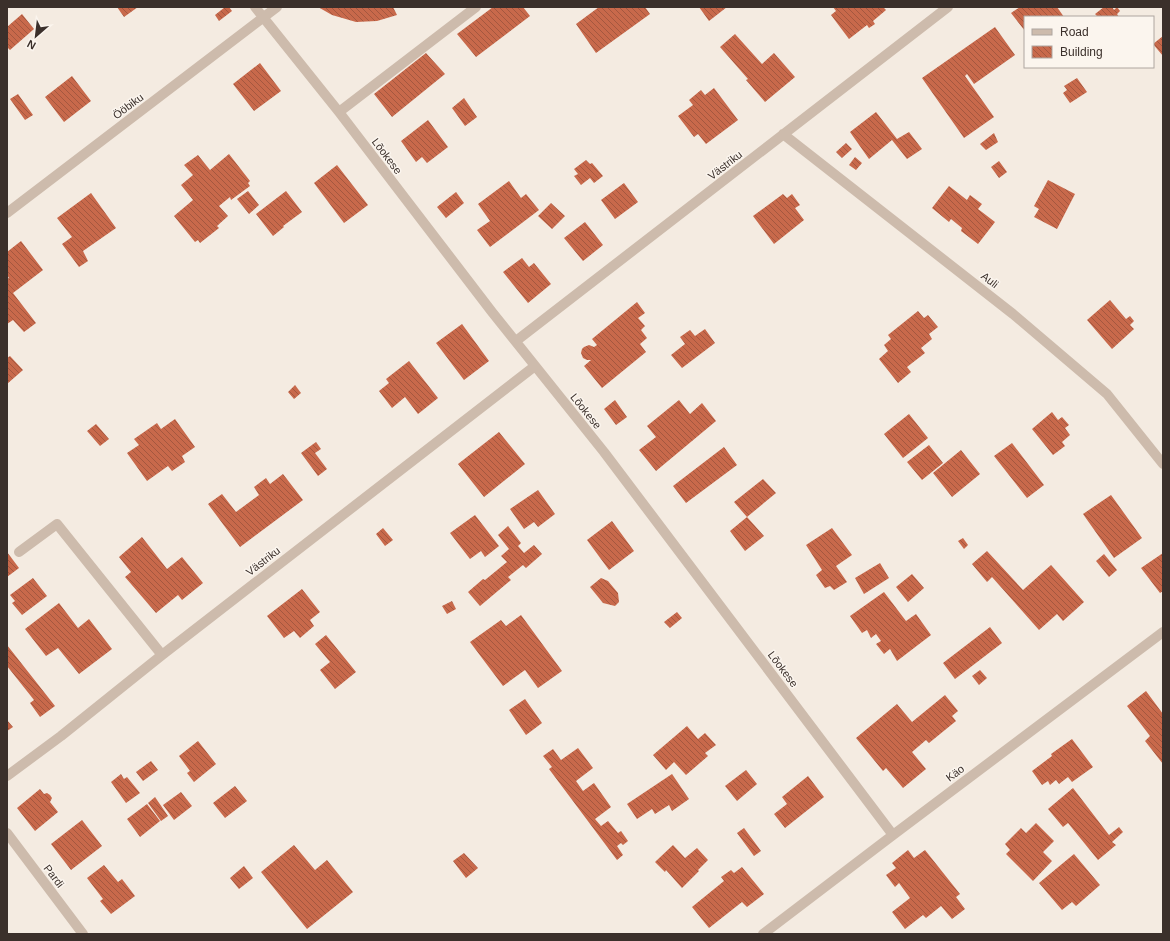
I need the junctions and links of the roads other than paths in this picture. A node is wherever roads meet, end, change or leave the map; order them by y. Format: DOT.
graph roads {
  1 [pos="255,7"];
  2 [pos="277,7"];
  3 [pos="476,7"];
  4 [pos="948,7"];
  5 [pos="263,18"];
  6 [pos="339,112"];
  7 [pos="783,134"];
  8 [pos="7,213"];
  9 [pos="516,341"];
  10 [pos="535,366"];
  11 [pos="1163,464"];
  12 [pos="19,552"];
  13 [pos="1163,632"];
  14 [pos="162,655"];
  15 [pos="7,776"];
  16 [pos="7,833"];
  17 [pos="893,835"];
  18 [pos="83,934"];
  19 [pos="763,934"];
  1 -- 5 [label="street, Lõokese"];
  2 -- 5 [label="street, Ööbiku"];
  3 -- 6 [label="street"];
  4 -- 7 [label="street, Västriku"];
  5 -- 6 [label="street, Lõokese"];
  5 -- 8 [label="street, Ööbiku"];
  6 -- 9 [label="street, Lõokese"];
  7 -- 9 [label="street, Västriku"];
  7 -- 11 [label="street, Auli"];
  9 -- 10 [label="street, Lõokese"];
  10 -- 14 [label="street, Västriku"];
  10 -- 17 [label="street, Lõokese"];
  12 -- 14 [label="street"];
  13 -- 17 [label="street, Käo"];
  14 -- 15 [label="street, Västriku"];
  16 -- 18 [label="street, Pardi"];
  17 -- 19 [label="street, Käo"];
}
